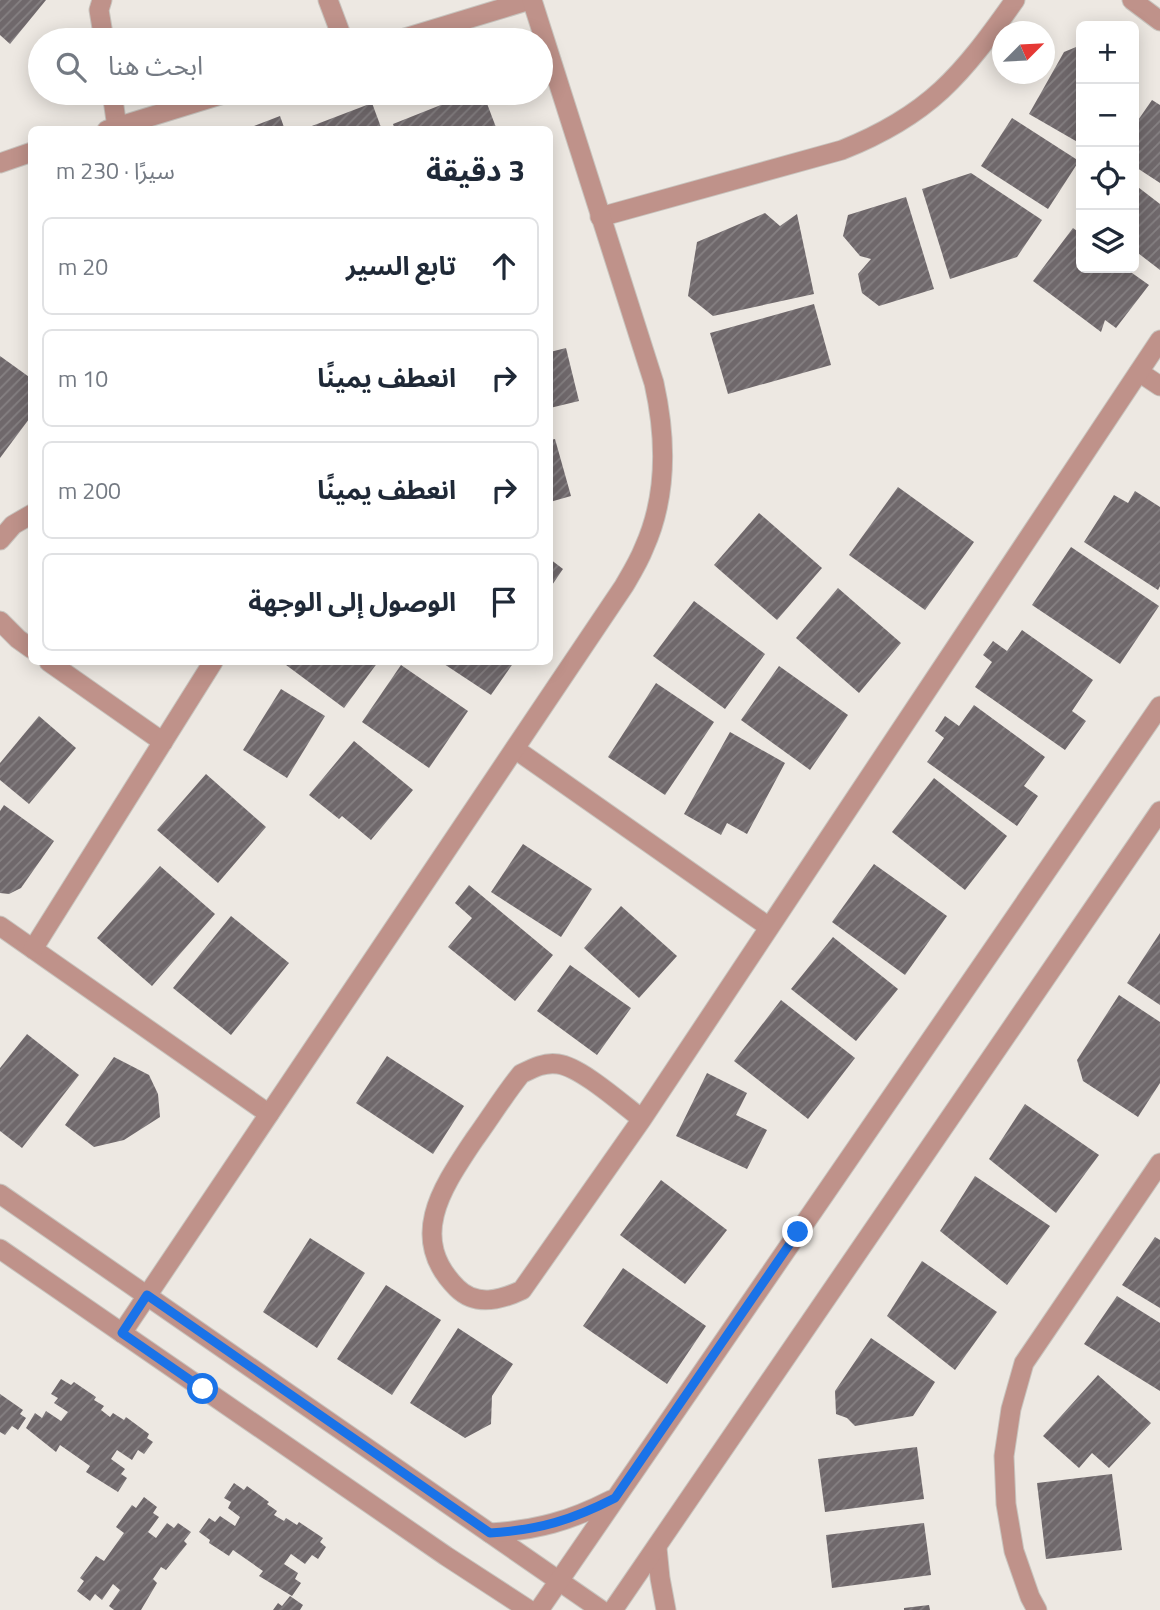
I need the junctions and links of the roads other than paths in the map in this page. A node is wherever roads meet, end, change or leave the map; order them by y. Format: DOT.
graph roads {
  1 [pos="102,0"];
  2 [pos="328,0"];
  3 [pos="531,0"];
  4 [pos="1015,0"];
  5 [pos="1132,0"];
  6 [pos="1160,21"];
  7 [pos="102,28"];
  8 [pos="338,28"];
  9 [pos="438,28"];
  10 [pos="540,28"];
  11 [pos="553,69"];
  12 [pos="112,105"];
  13 [pos="188,105"];
  14 [pos="112,126"];
  15 [pos="119,126"];
  16 [pos="28,153"];
  17 [pos="0,163"];
  18 [pos="600,217"];
  19 [pos="1160,340"];
  20 [pos="1139,372"];
  21 [pos="1160,386"];
  22 [pos="28,516"];
  23 [pos="0,540"];
  24 [pos="0,621"];
  25 [pos="28,646"];
  26 [pos="54,665"];
  27 [pos="212,665"];
  28 [pos="1160,706"];
  29 [pos="163,741"];
  30 [pos="515,749"];
  31 [pos="1160,811"];
  32 [pos="0,926"];
  33 [pos="769,927"];
  34 [pos="33,949"];
  35 [pos="269,1114"];
  36 [pos="642,1118"];
  37 [pos="1160,1163"];
  38 [pos="0,1194"];
  39 [pos="0,1249"];
  40 [pos="147,1295"];
  41 [pos="122,1333"];
  42 [pos="615,1498"];
  43 [pos="490,1533"];
  44 [pos="657,1548"];
  45 [pos="558,1580"];
  46 [pos="529,1610"];
  47 [pos="539,1610"];
  48 [pos="601,1610"];
  49 [pos="612,1610"];
  50 [pos="666,1610"];
  51 [pos="1037,1610"];
  1 -- 7 [label="street"];
  2 -- 8 [label="street"];
  3 -- 9 [label="street"];
  3 -- 10 [label="street"];
  4 -- 18 [label="street"];
  5 -- 6 [label="street"];
  11 -- 18 [label="street"];
  12 -- 14 [label="street"];
  13 -- 15 [label="street"];
  16 -- 17 [label="street"];
  18 -- 30 [label="street"];
  19 -- 20 [label="street"];
  20 -- 21 [label="street"];
  20 -- 33 [label="street"];
  22 -- 23 [label="street"];
  24 -- 25 [label="street"];
  26 -- 29 [label="street"];
  27 -- 29 [label="street"];
  28 -- 42 [label="street"];
  29 -- 34 [label="street"];
  30 -- 33 [label="street"];
  30 -- 35 [label="street"];
  31 -- 44 [label="street"];
  32 -- 34 [label="street"];
  33 -- 36 [label="street"];
  34 -- 35 [label="street"];
  35 -- 40 [label="street"];
  36 -- 36 [label="street"];
  37 -- 51 [label="street"];
  38 -- 40 [label="street"];
  39 -- 41 [label="street"];
  40 -- 41 [label="street"];
  40 -- 43 [label="street"];
  41 -- 46 [label="street"];
  42 -- 43 [label="street"];
  42 -- 45 [label="street"];
  43 -- 45 [label="street"];
  44 -- 49 [label="street"];
  44 -- 50 [label="street"];
  45 -- 47 [label="street"];
  45 -- 48 [label="street"];
}
